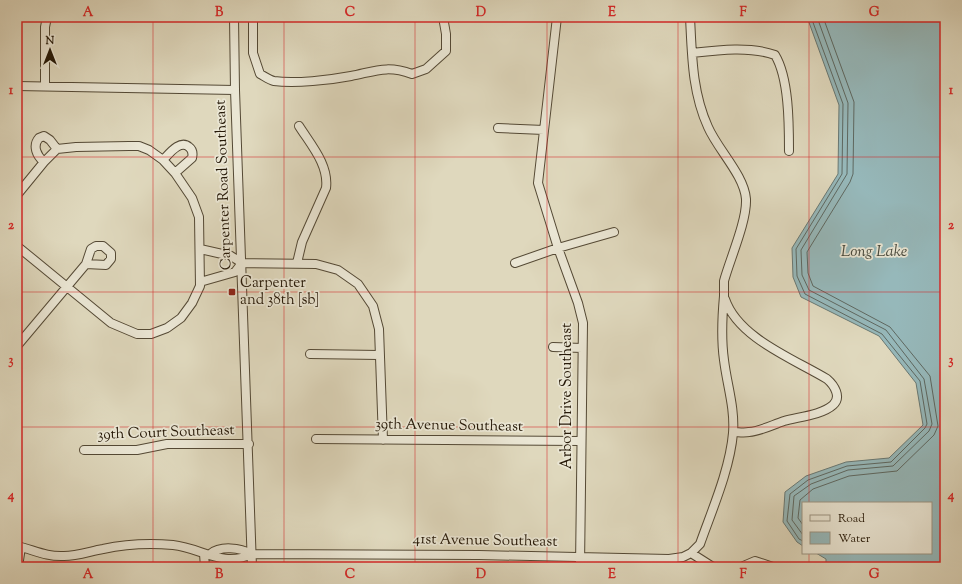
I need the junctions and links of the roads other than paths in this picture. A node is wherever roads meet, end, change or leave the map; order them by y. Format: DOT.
graph roads {
  1 [pos="47,17"];
  2 [pos="234,17"];
  3 [pos="253,17"];
  4 [pos="443,17"];
  5 [pos="557,17"];
  6 [pos="690,17"];
  7 [pos="692,53"];
  8 [pos="17,86"];
  9 [pos="45,86"];
  10 [pos="235,90"];
  11 [pos="300,126"];
  12 [pos="498,128"];
  13 [pos="544,130"];
  14 [pos="57,149"];
  15 [pos="789,151"];
  16 [pos="162,160"];
  17 [pos="44,162"];
  18 [pos="175,173"];
  19 [pos="17,195"];
  20 [pos="614,232"];
  21 [pos="17,246"];
  22 [pos="558,248"];
  23 [pos="200,249"];
  24 [pos="242,263"];
  25 [pos="297,263"];
  26 [pos="515,263"];
  27 [pos="86,264"];
  28 [pos="200,282"];
  29 [pos="67,287"];
  30 [pos="724,296"];
  31 [pos="17,346"];
  32 [pos="553,347"];
  33 [pos="582,348"];
  34 [pos="310,354"];
  35 [pos="379,355"];
  36 [pos="733,432"];
  37 [pos="316,439"];
  38 [pos="383,440"];
  39 [pos="581,441"];
  40 [pos="249,444"];
  41 [pos="84,450"];
  42 [pos="19,547"];
  43 [pos="691,553"];
  44 [pos="207,554"];
  45 [pos="252,554"];
  46 [pos="580,556"];
  47 [pos="18,567"];
  48 [pos="205,567"];
  49 [pos="252,567"];
  50 [pos="580,567"];
  51 [pos="713,567"];
  52 [pos="741,567"];
  53 [pos="773,567"];
  1 -- 9 [label="street"];
  2 -- 10 [label="street, Carpenter Road Southeast"];
  3 -- 4 [label="street"];
  5 -- 13 [label="street, Arbor Drive Southeast"];
  6 -- 7 [label="street"];
  7 -- 15 [label="street"];
  7 -- 30 [label="street"];
  8 -- 9 [label="street"];
  9 -- 10 [label="street"];
  10 -- 24 [label="street, Carpenter Road Southeast"];
  11 -- 25 [label="street"];
  12 -- 13 [label="street"];
  13 -- 22 [label="street, Arbor Drive Southeast"];
  14 -- 16 [label="street"];
  14 -- 17 [label="street"];
  14 -- 17 [label="street"];
  16 -- 18 [label="street"];
  16 -- 18 [label="street"];
  17 -- 19 [label="street"];
  18 -- 23 [label="street"];
  20 -- 22 [label="street"];
  21 -- 29 [label="street"];
  22 -- 26 [label="street"];
  22 -- 33 [label="street, Arbor Drive Southeast"];
  23 -- 24 [label="street"];
  23 -- 28 [label="street"];
  24 -- 25 [label="street"];
  24 -- 28 [label="street"];
  24 -- 40 [label="street, Carpenter Road Southeast"];
  25 -- 35 [label="street"];
  27 -- 29 [label="street"];
  28 -- 29 [label="street"];
  29 -- 31 [label="street"];
  30 -- 36 [label="street"];
  30 -- 36 [label="street"];
  32 -- 33 [label="street"];
  33 -- 39 [label="street, Arbor Drive Southeast"];
  34 -- 35 [label="street"];
  35 -- 38 [label="street"];
  36 -- 43 [label="street"];
  37 -- 38 [label="street, 39th Avenue Southeast"];
  38 -- 39 [label="street, 39th Avenue Southeast"];
  39 -- 46 [label="street, Arbor Drive Southeast"];
  40 -- 41 [label="street, 39th Court Southeast"];
  40 -- 45 [label="street, Carpenter Road Southeast"];
  42 -- 44 [label="street, 41st Avenue Southeast"];
  42 -- 47 [label="street"];
  43 -- 46 [label="street, 41st Avenue Southeast"];
  43 -- 51 [label="street"];
  44 -- 45 [label="street, 41st Avenue Southeast"];
  44 -- 48 [label="street"];
  45 -- 46 [label="street, 41st Avenue Southeast"];
  45 -- 49 [label="street, Carpenter Road Southeast"];
  46 -- 50 [label="street, Arbor Drive Southeast"];
  52 -- 53 [label="street"];
}
